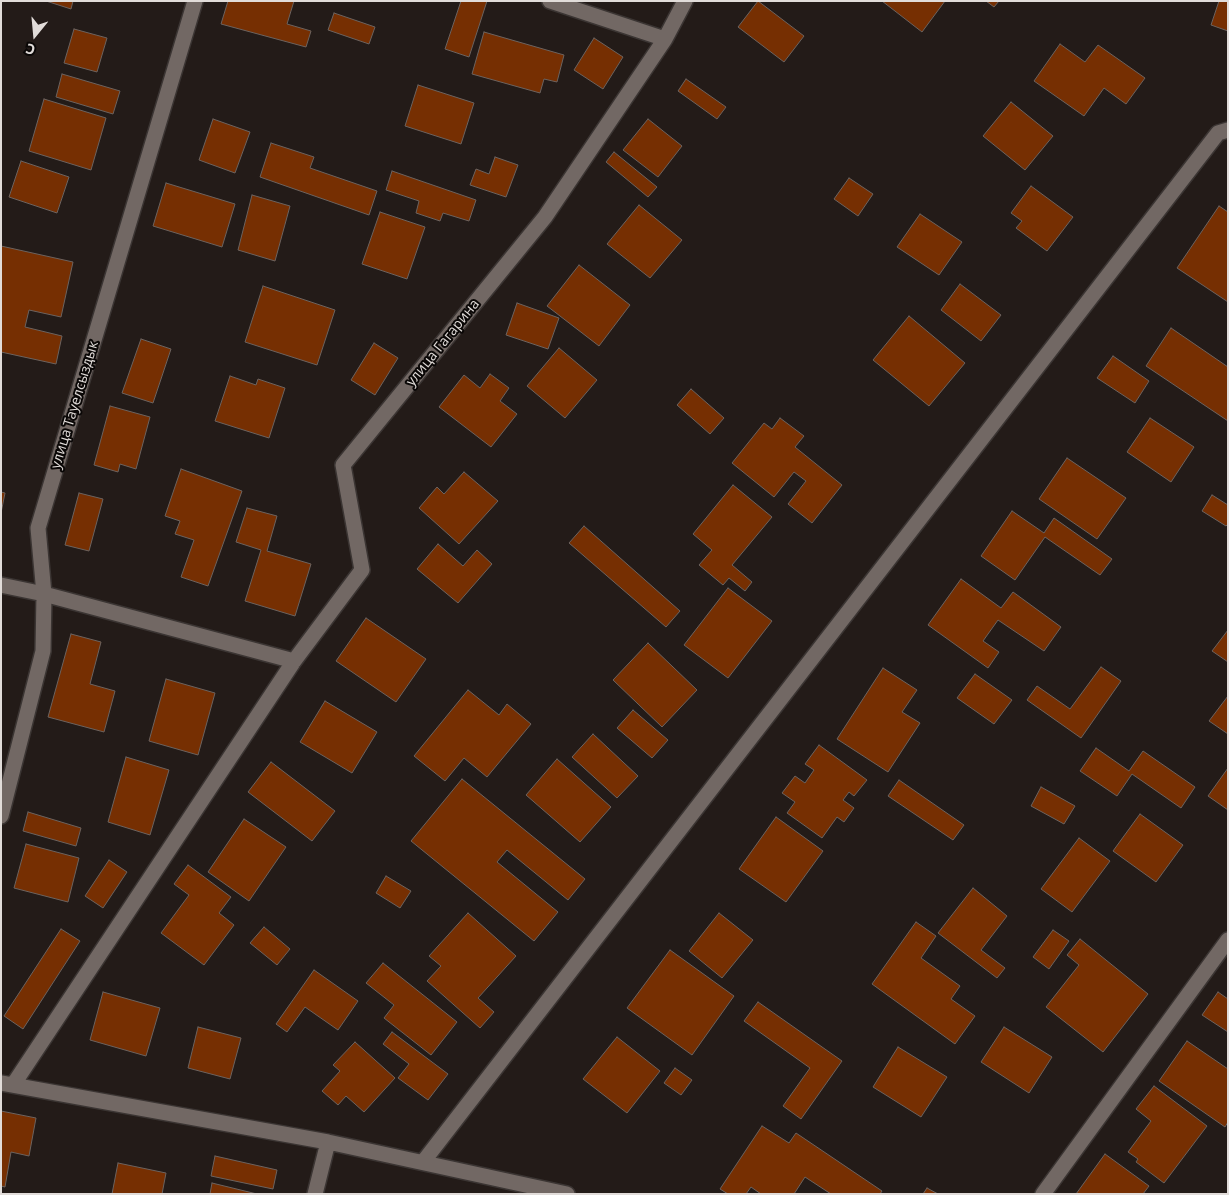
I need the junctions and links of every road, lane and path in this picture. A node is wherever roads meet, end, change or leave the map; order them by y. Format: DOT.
graph roads {
  1 [pos="196,1"];
  2 [pos="550,1"];
  3 [pos="685,1"];
  4 [pos="665,39"];
  5 [pos="1228,130"];
  6 [pos="1,585"];
  7 [pos="44,594"];
  8 [pos="294,661"];
  9 [pos="1,816"];
  10 [pos="1228,940"];
  11 [pos="7,1084"];
  12 [pos="328,1142"];
  13 [pos="423,1162"];
  14 [pos="316,1194"];
  15 [pos="567,1194"];
  16 [pos="1043,1194"];
  1 -- 7 [label="street, улица Тауелсыздык"];
  2 -- 4 [label="street"];
  3 -- 4 [label="street, улица Гагарина"];
  4 -- 8 [label="street, улица Гагарина"];
  5 -- 13 [label="street"];
  6 -- 7 [label="street"];
  7 -- 8 [label="street"];
  7 -- 9 [label="street, улица Тауелсыздык"];
  8 -- 11 [label="street, улица Гагарина"];
  10 -- 16 [label="street"];
  11 -- 12 [label="street"];
  12 -- 13 [label="street"];
  12 -- 14 [label="street"];
  13 -- 15 [label="street"];
}
